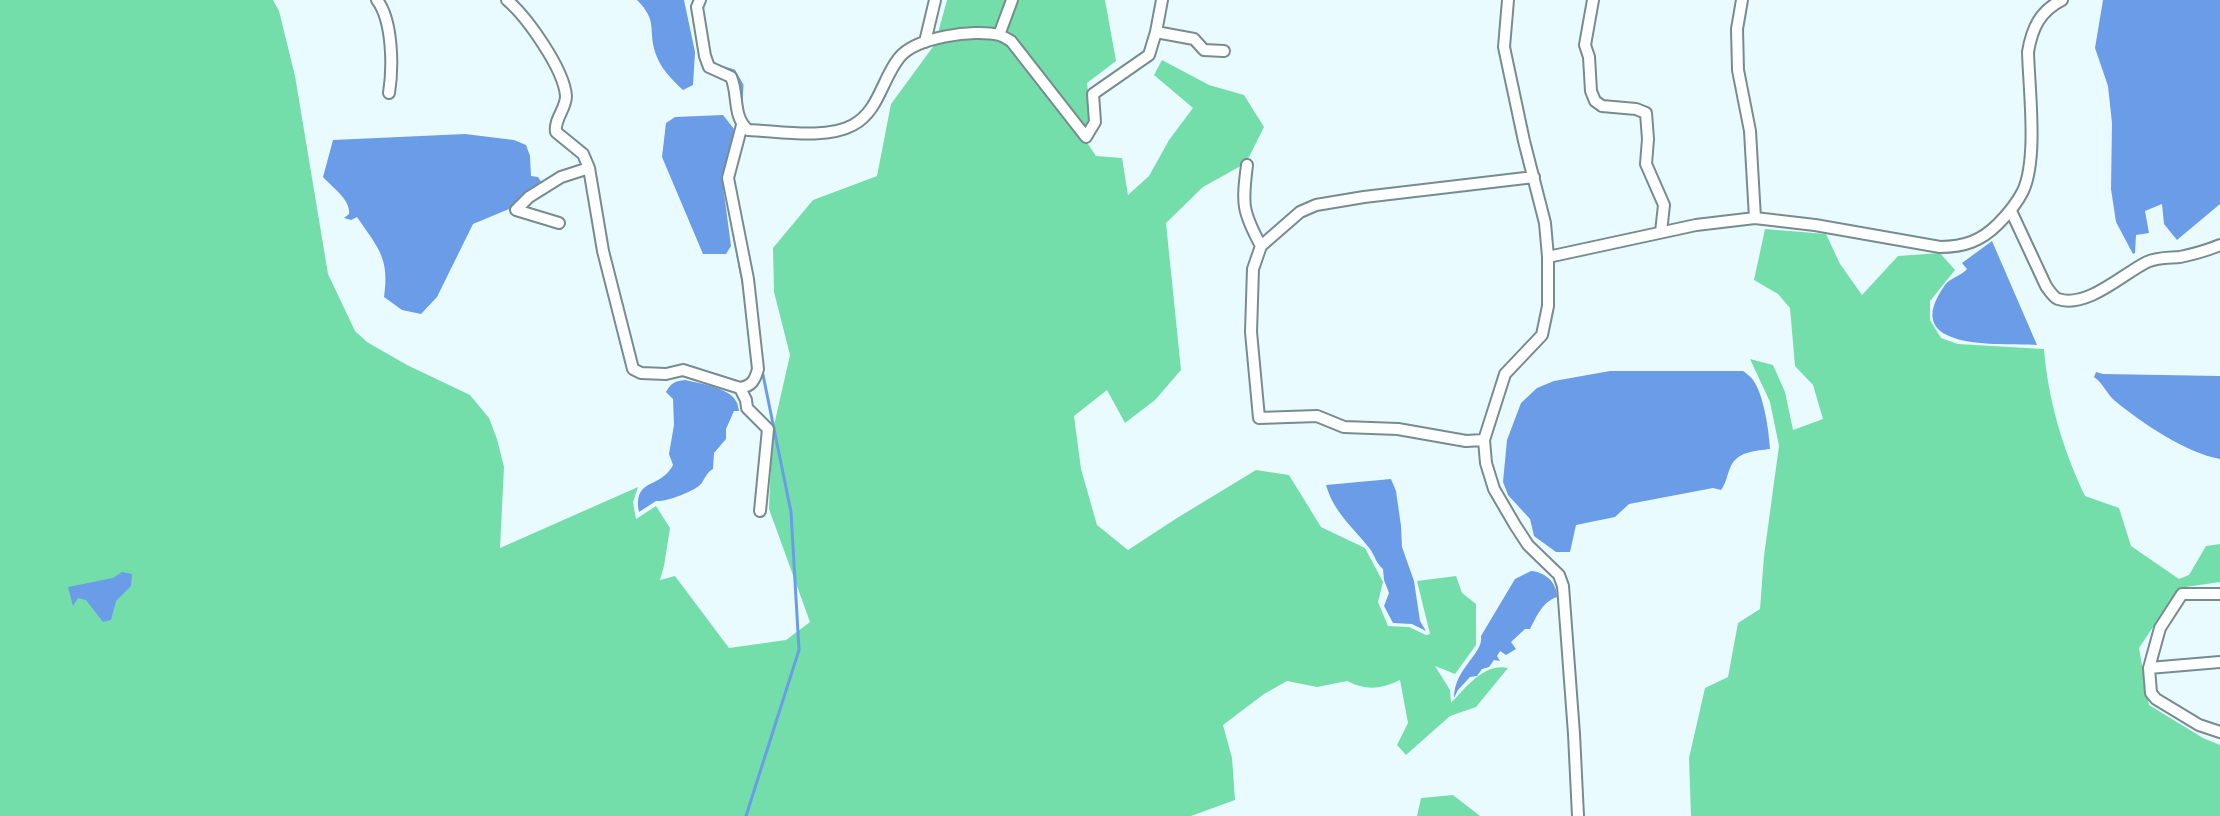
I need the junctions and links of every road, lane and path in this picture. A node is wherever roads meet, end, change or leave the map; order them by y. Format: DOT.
graph roads {
  1 [pos="377,0"];
  2 [pos="507,0"];
  3 [pos="700,0"];
  4 [pos="935,0"];
  5 [pos="1012,0"];
  6 [pos="1162,0"];
  7 [pos="1508,0"];
  8 [pos="1593,0"];
  9 [pos="1742,0"];
  10 [pos="2062,0"];
  11 [pos="1156,32"];
  12 [pos="999,35"];
  13 [pos="925,42"];
  14 [pos="1224,51"];
  15 [pos="388,93"];
  16 [pos="739,117"];
  17 [pos="1248,165"];
  18 [pos="589,168"];
  19 [pos="1534,177"];
  20 [pos="2011,211"];
  21 [pos="1755,218"];
  22 [pos="559,223"];
  23 [pos="1662,232"];
  24 [pos="2220,245"];
  25 [pos="1261,246"];
  26 [pos="1548,257"];
  27 [pos="740,388"];
  28 [pos="1484,440"];
  29 [pos="760,511"];
  30 [pos="2220,594"];
  31 [pos="2220,662"];
  32 [pos="2149,668"];
  33 [pos="2220,732"];
  34 [pos="1578,816"];
  1 -- 15 [label="street"];
  2 -- 18 [label="street"];
  3 -- 16 [label="street"];
  4 -- 13 [label="street"];
  5 -- 12 [label="street"];
  6 -- 11 [label="street"];
  7 -- 19 [label="street"];
  8 -- 23 [label="street"];
  9 -- 21 [label="street"];
  10 -- 20 [label="street"];
  11 -- 12 [label="street"];
  11 -- 14 [label="street"];
  12 -- 13 [label="street"];
  13 -- 16 [label="street"];
  16 -- 27 [label="street"];
  17 -- 25 [label="street"];
  18 -- 22 [label="street"];
  18 -- 27 [label="street"];
  19 -- 25 [label="street"];
  19 -- 26 [label="street"];
  20 -- 21 [label="street"];
  20 -- 24 [label="street"];
  21 -- 23 [label="street"];
  23 -- 26 [label="street"];
  25 -- 28 [label="street"];
  26 -- 28 [label="street"];
  27 -- 29 [label="street"];
  28 -- 34 [label="street"];
  30 -- 32 [label="street"];
  31 -- 32 [label="street"];
  32 -- 33 [label="street"];
}
